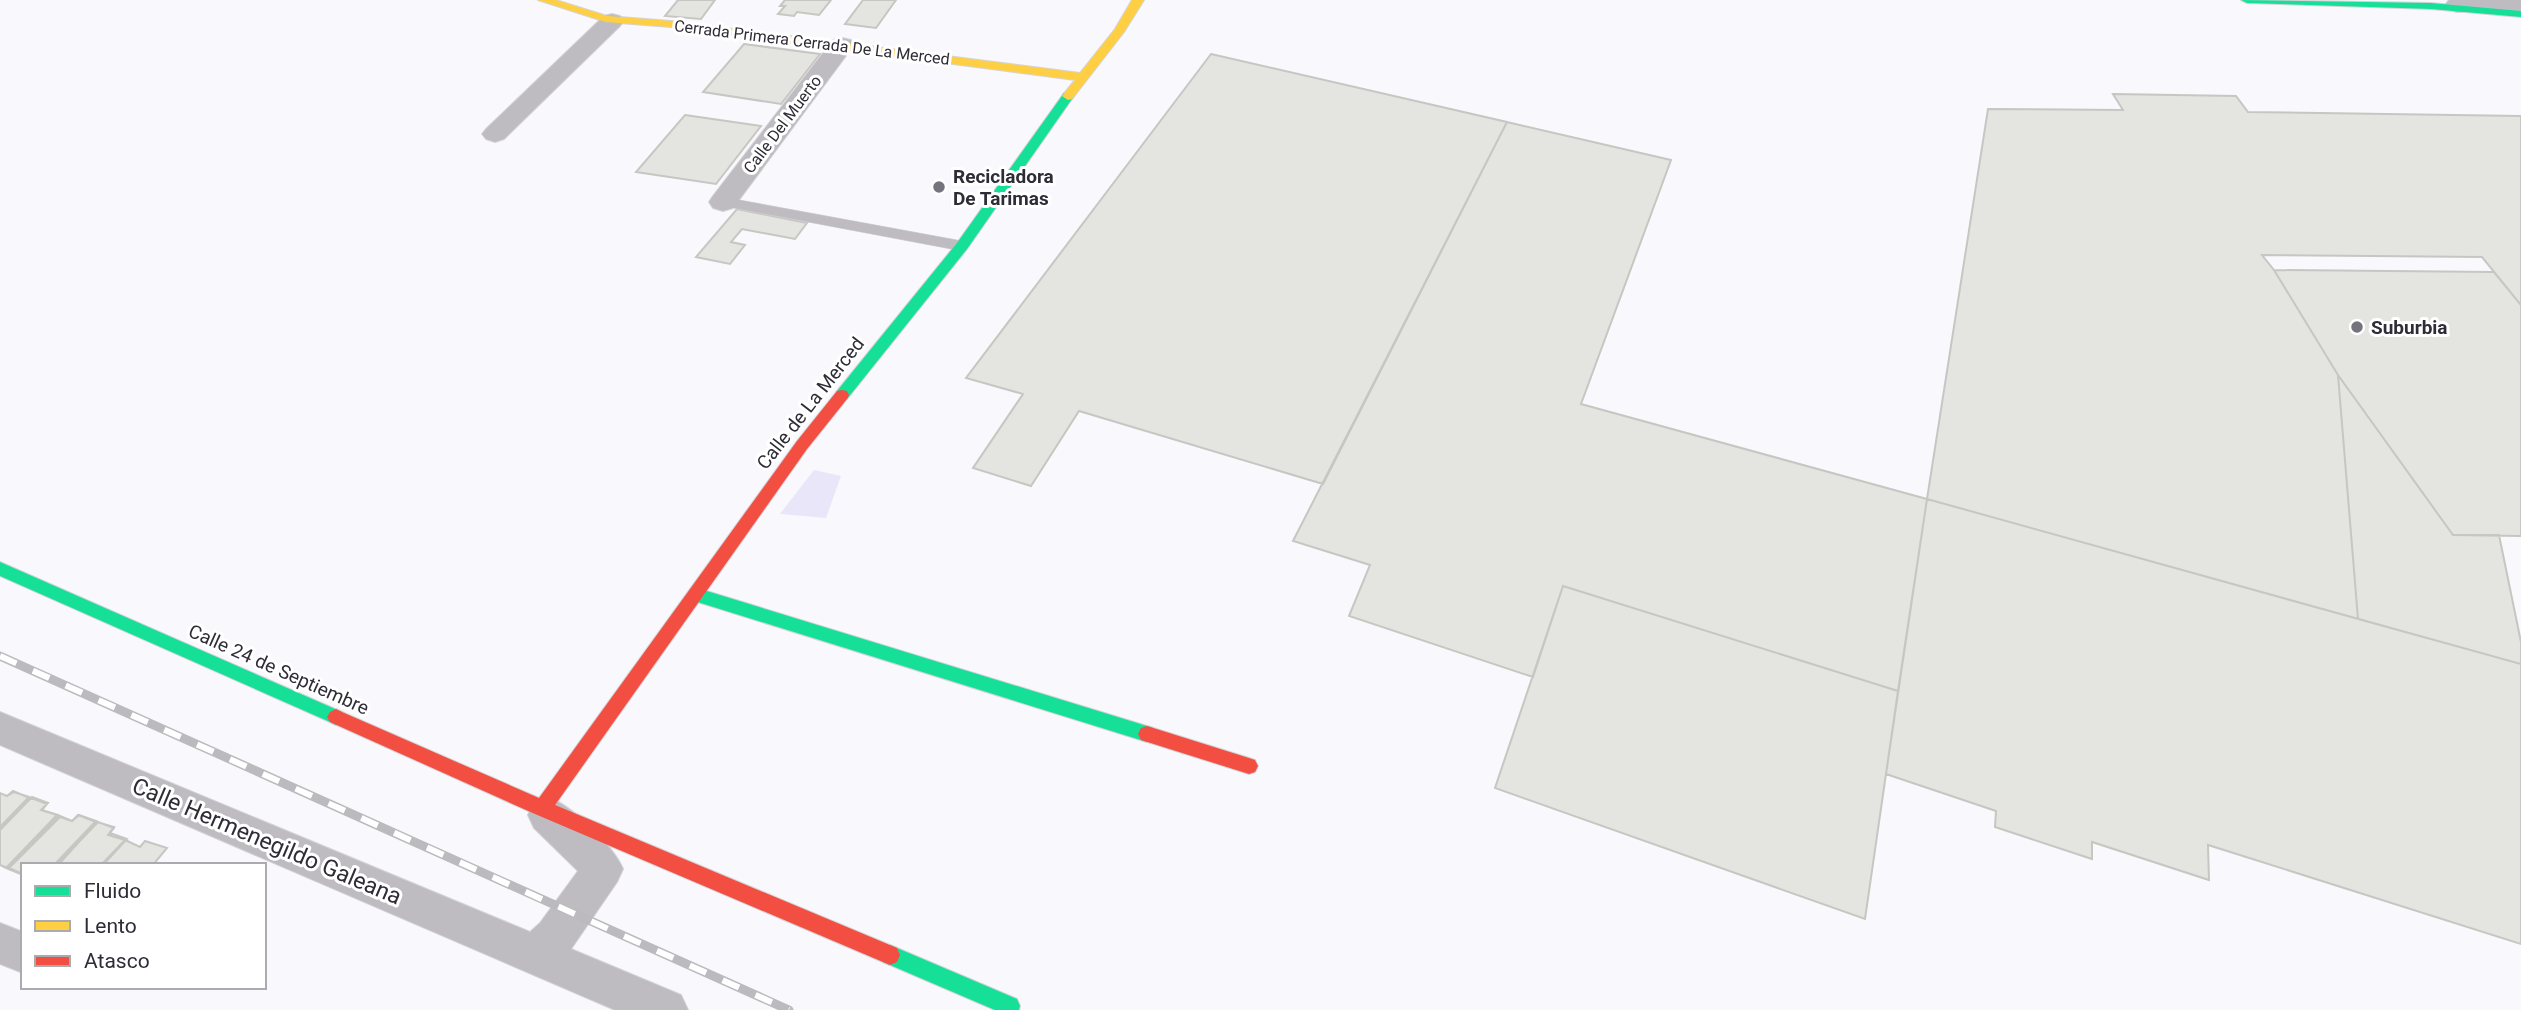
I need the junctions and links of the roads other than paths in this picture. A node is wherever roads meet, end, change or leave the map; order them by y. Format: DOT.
graph roads {
  1 [pos="544,0"];
  2 [pos="1138,0"];
  3 [pos="2246,0"];
  4 [pos="2521,4"];
  5 [pos="2431,6"];
  6 [pos="2521,14"];
  7 [pos="612,21"];
  8 [pos="842,45"];
  9 [pos="1082,76"];
  10 [pos="495,134"];
  11 [pos="723,202"];
  12 [pos="962,246"];
  13 [pos="0,569"];
  14 [pos="697,595"];
  15 [pos="0,728"];
  16 [pos="1249,766"];
  17 [pos="542,808"];
  18 [pos="0,943"];
  19 [pos="21,952"];
  20 [pos="535,954"];
  21 [pos="1010,1006"];
  22 [pos="666,1010"];
  1 -- 7 [label="main road, Cerrada Primera Cerrada De La Merced"];
  2 -- 9 [label="main road, Calle de La Merced"];
  3 -- 5 [label="main road"];
  4 -- 5 [label="street"];
  5 -- 6 [label="main road"];
  7 -- 8 [label="main road, Cerrada Primera Cerrada De La Merced"];
  7 -- 10 [label="street"];
  8 -- 9 [label="main road, Cerrada Primera Cerrada De La Merced"];
  8 -- 11 [label="street, Calle Del Muerto"];
  9 -- 12 [label="main road, Calle de La Merced"];
  11 -- 12 [label="lane"];
  12 -- 14 [label="main road, Calle de La Merced"];
  13 -- 17 [label="main road, Calle 24 de Septiembre"];
  14 -- 16 [label="main road"];
  14 -- 17 [label="main road, Calle de La Merced"];
  15 -- 20 [label="street, Calle Hermenegildo Galeana"];
  17 -- 20 [label="street"];
  17 -- 21 [label="main road, Calle 24 de Septiembre"];
  18 -- 19 [label="street"];
  20 -- 22 [label="street, Calle Hermenegildo Galeana"];
}
